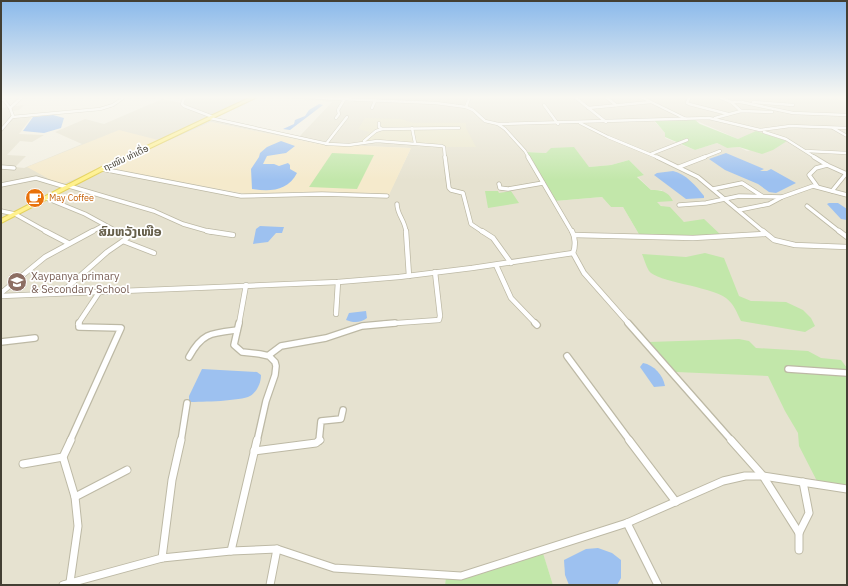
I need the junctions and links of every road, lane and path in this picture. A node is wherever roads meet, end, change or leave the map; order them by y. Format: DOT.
graph roads {
  1 [pos="196,125"];
  2 [pos="244,125"];
  3 [pos="341,125"];
  4 [pos="379,125"];
  5 [pos="500,125"];
  6 [pos="585,125"];
  7 [pos="741,125"];
  8 [pos="830,127"];
  9 [pos="412,128"];
  10 [pos="459,128"];
  11 [pos="847,128"];
  12 [pos="382,129"];
  13 [pos="760,130"];
  14 [pos="847,136"];
  15 [pos="687,140"];
  16 [pos="362,142"];
  17 [pos="415,143"];
  18 [pos="326,144"];
  19 [pos="720,151"];
  20 [pos="805,151"];
  21 [pos="847,153"];
  22 [pos="651,154"];
  23 [pos="827,165"];
  24 [pos="679,166"];
  25 [pos="1,167"];
  26 [pos="14,168"];
  27 [pos="102,169"];
  28 [pos="846,174"];
  29 [pos="543,183"];
  30 [pos="499,184"];
  31 [pos="1,185"];
  32 [pos="68,186"];
  33 [pos="817,186"];
  34 [pos="713,189"];
  35 [pos="832,191"];
  36 [pos="847,195"];
  37 [pos="387,196"];
  38 [pos="762,196"];
  39 [pos="782,197"];
  40 [pos="46,198"];
  41 [pos="725,199"];
  42 [pos="397,204"];
  43 [pos="679,205"];
  44 [pos="807,206"];
  45 [pos="739,210"];
  46 [pos="1,211"];
  47 [pos="15,214"];
  48 [pos="1,221"];
  49 [pos="104,225"];
  50 [pos="765,234"];
  51 [pos="233,235"];
  52 [pos="574,235"];
  53 [pos="847,237"];
  54 [pos="123,241"];
  55 [pos="68,243"];
  56 [pos="847,247"];
  57 [pos="154,253"];
  58 [pos="573,253"];
  59 [pos="511,263"];
  60 [pos="496,265"];
  61 [pos="435,272"];
  62 [pos="409,276"];
  63 [pos="338,282"];
  64 [pos="246,286"];
  65 [pos="100,291"];
  66 [pos="62,292"];
  67 [pos="1,295"];
  68 [pos="336,314"];
  69 [pos="537,325"];
  70 [pos="237,330"];
  71 [pos="35,338"];
  72 [pos="1,342"];
  73 [pos="269,355"];
  74 [pos="567,356"];
  75 [pos="189,357"];
  76 [pos="788,369"];
  77 [pos="847,373"];
  78 [pos="187,403"];
  79 [pos="343,410"];
  80 [pos="254,451"];
  81 [pos="63,457"];
  82 [pos="22,464"];
  83 [pos="127,470"];
  84 [pos="763,476"];
  85 [pos="803,482"];
  86 [pos="847,489"];
  87 [pos="75,497"];
  88 [pos="676,502"];
  89 [pos="627,523"];
  90 [pos="799,533"];
  91 [pos="231,550"];
  92 [pos="276,550"];
  93 [pos="799,550"];
  94 [pos="162,558"];
  95 [pos="67,584"];
  96 [pos="270,585"];
  97 [pos="658,585"];
  1 -- 27 [label="main road, ຖະໝົນ ທ່າເດື່ອ"];
  2 -- 18 [label="street"];
  3 -- 18 [label="street"];
  4 -- 12 [label="street"];
  5 -- 29 [label="street"];
  6 -- 22 [label="street"];
  7 -- 13 [label="street"];
  8 -- 11 [label="street"];
  8 -- 13 [label="street"];
  8 -- 14 [label="street"];
  9 -- 10 [label="street"];
  9 -- 12 [label="street"];
  9 -- 17 [label="street"];
  12 -- 16 [label="street"];
  13 -- 20 [label="street"];
  15 -- 22 [label="street"];
  16 -- 17 [label="street"];
  16 -- 18 [label="street"];
  17 -- 59 [label="street"];
  19 -- 24 [label="street"];
  20 -- 21 [label="street"];
  20 -- 23 [label="street"];
  22 -- 24 [label="street"];
  23 -- 28 [label="street"];
  23 -- 33 [label="street"];
  24 -- 34 [label="street"];
  25 -- 26 [label="street"];
  27 -- 32 [label="main road, ຖະໝົນ ທ່າເດື່ອ"];
  27 -- 37 [label="street"];
  28 -- 35 [label="street"];
  29 -- 30 [label="street"];
  29 -- 52 [label="street"];
  31 -- 32 [label="street"];
  32 -- 40 [label="main road, ຖະໝົນ ທ່າເດື່ອ"];
  32 -- 51 [label="street"];
  33 -- 35 [label="street"];
  33 -- 39 [label="street"];
  34 -- 38 [label="street"];
  34 -- 41 [label="street"];
  35 -- 36 [label="street"];
  38 -- 39 [label="street"];
  38 -- 41 [label="street"];
  39 -- 45 [label="street"];
  40 -- 47 [label="main road, ຖະໝົນ ທ່າເດື່ອ"];
  40 -- 49 [label="street"];
  41 -- 43 [label="street"];
  41 -- 45 [label="street"];
  42 -- 62 [label="street"];
  44 -- 53 [label="street"];
  45 -- 50 [label="street"];
  46 -- 47 [label="street"];
  47 -- 48 [label="main road, ຖະໝົນ ທ່າເດື່ອ"];
  47 -- 55 [label="street"];
  49 -- 54 [label="street"];
  49 -- 55 [label="street"];
  50 -- 52 [label="street"];
  50 -- 56 [label="street"];
  52 -- 58 [label="street"];
  54 -- 57 [label="street"];
  54 -- 66 [label="street"];
  55 -- 67 [label="street"];
  58 -- 59 [label="street"];
  58 -- 84 [label="street"];
  59 -- 60 [label="street"];
  60 -- 61 [label="street"];
  60 -- 69 [label="street"];
  61 -- 62 [label="street"];
  61 -- 73 [label="street"];
  62 -- 63 [label="street"];
  63 -- 64 [label="street"];
  63 -- 68 [label="street"];
  64 -- 65 [label="street"];
  64 -- 70 [label="street"];
  65 -- 66 [label="street"];
  65 -- 81 [label="street"];
  66 -- 67 [label="street"];
  70 -- 73 [label="street"];
  70 -- 75 [label="street"];
  71 -- 72 [label="street"];
  73 -- 80 [label="street"];
  74 -- 88 [label="street"];
  76 -- 77 [label="street"];
  78 -- 94 [label="street"];
  79 -- 80 [label="street"];
  80 -- 91 [label="street"];
  81 -- 82 [label="street"];
  81 -- 87 [label="street"];
  83 -- 87 [label="street"];
  84 -- 85 [label="street"];
  84 -- 88 [label="street"];
  84 -- 90 [label="street"];
  85 -- 86 [label="street"];
  85 -- 90 [label="street"];
  87 -- 95 [label="street"];
  88 -- 89 [label="street"];
  89 -- 92 [label="street"];
  89 -- 97 [label="street"];
  90 -- 93 [label="street"];
  91 -- 92 [label="street"];
  91 -- 94 [label="street"];
  92 -- 96 [label="street"];
  94 -- 95 [label="street"];
}
